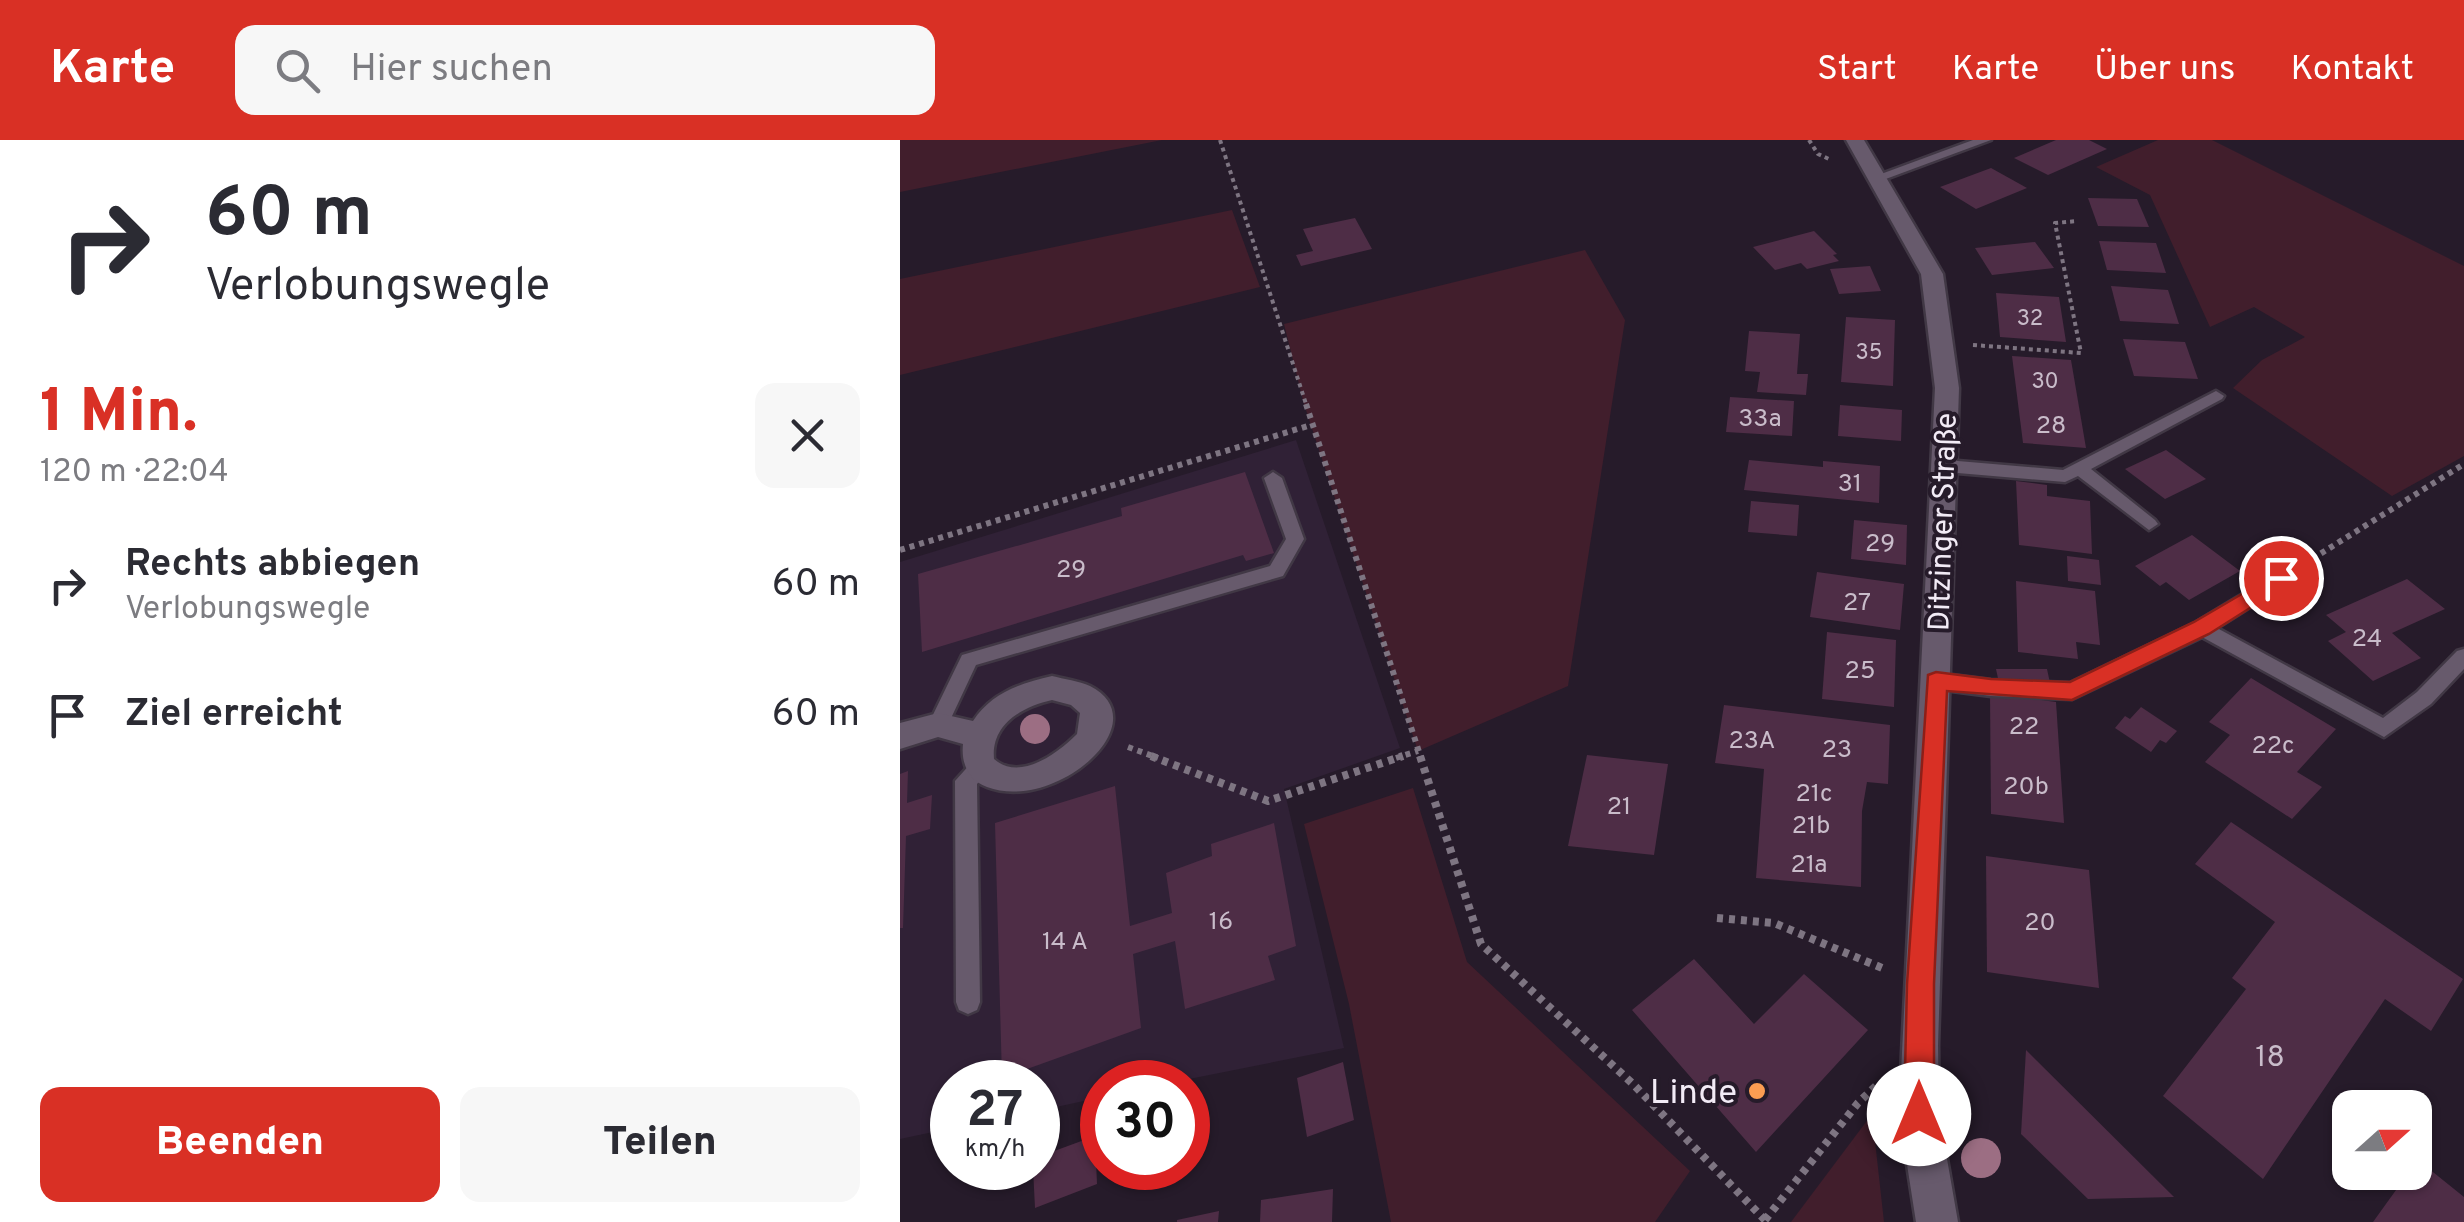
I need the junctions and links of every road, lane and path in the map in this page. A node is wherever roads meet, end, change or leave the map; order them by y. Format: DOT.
graph roads {
  1 [pos="1220,140"];
  2 [pos="1854,140"];
  3 [pos="1986,140"];
  4 [pos="1879,177"];
  5 [pos="2078,221"];
  6 [pos="1944,343"];
  7 [pos="2216,396"];
  8 [pos="1311,425"];
  9 [pos="2464,464"];
  10 [pos="1946,466"];
  11 [pos="2080,469"];
  12 [pos="1273,478"];
  13 [pos="2148,524"];
  14 [pos="900,550"];
  15 [pos="2281,578"];
  16 [pos="2202,628"];
  17 [pos="2464,656"];
  18 [pos="1936,681"];
  19 [pos="938,724"];
  20 [pos="979,734"];
  21 [pos="1094,734"];
  22 [pos="900,736"];
  23 [pos="1418,752"];
  24 [pos="981,767"];
  25 [pos="1716,918"];
  26 [pos="1920,984"];
  27 [pos="968,1002"];
  28 [pos="1919,1046"];
  29 [pos="1765,1221"];
  30 [pos="1937,1222"];
  1 -- 8 [label="path"];
  2 -- 4 [label="street, Ditzinger Straße"];
  3 -- 4 [label="lane"];
  4 -- 6 [label="street, Ditzinger Straße"];
  5 -- 6 [label="path"];
  6 -- 10 [label="street, Ditzinger Straße"];
  7 -- 11 [label="lane"];
  8 -- 14 [label="path"];
  8 -- 23 [label="path"];
  9 -- 15 [label="path"];
  10 -- 11 [label="lane"];
  10 -- 18 [label="street, Ditzinger Straße"];
  11 -- 13 [label="lane"];
  12 -- 19 [label="lane"];
  15 -- 16 [label="lane"];
  16 -- 17 [label="lane"];
  16 -- 18 [label="lane"];
  18 -- 26 [label="street, Ditzinger Straße"];
  19 -- 20 [label="street"];
  19 -- 22 [label="street"];
  20 -- 21 [label="street"];
  20 -- 24 [label="street"];
  21 -- 23 [label="path"];
  21 -- 24 [label="street"];
  23 -- 29 [label="path"];
  24 -- 27 [label="lane"];
  25 -- 26 [label="path"];
  26 -- 28 [label="street, Ditzinger Straße"];
  28 -- 29 [label="path"];
  28 -- 30 [label="street, Ditzinger Straße"];
}
